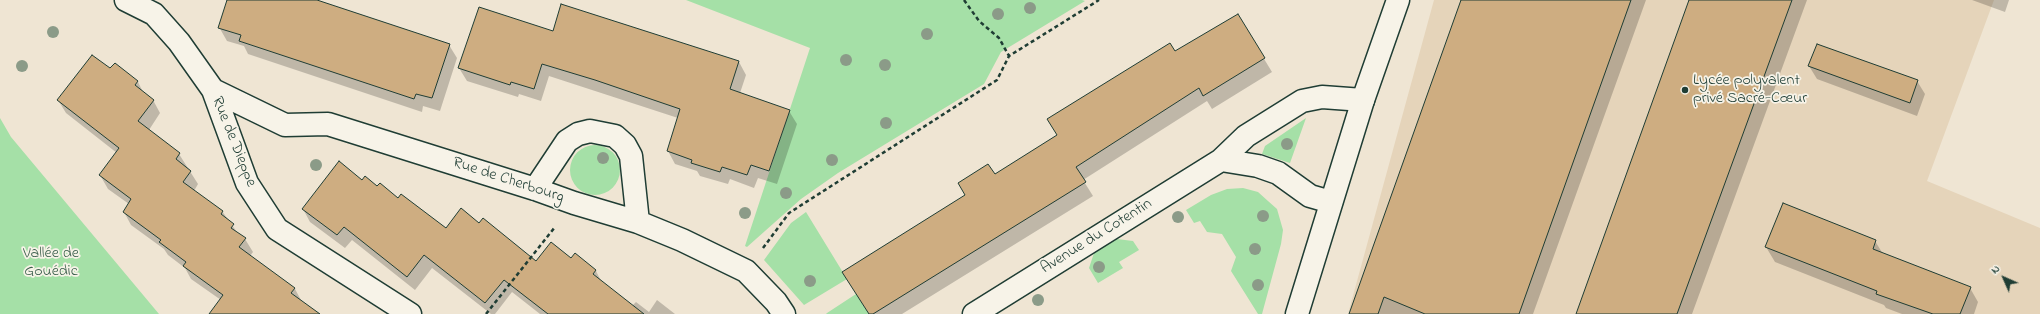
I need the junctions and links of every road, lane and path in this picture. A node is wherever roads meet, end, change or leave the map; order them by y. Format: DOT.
graph roads {
  1 [pos="126,0"];
  2 [pos="964,0"];
  3 [pos="1100,0"];
  4 [pos="1398,0"];
  5 [pos="1009,56"];
  6 [pos="213,90"];
  7 [pos="1363,100"];
  8 [pos="1220,160"];
  9 [pos="534,188"];
  10 [pos="1331,202"];
  11 [pos="574,203"];
  12 [pos="638,222"];
  13 [pos="746,271"];
  14 [pos="410,314"];
  15 [pos="486,314"];
  16 [pos="784,314"];
  17 [pos="974,314"];
  18 [pos="1298,314"];
  1 -- 6 [label="street, Rue de Dieppe"];
  2 -- 5 [label="path"];
  3 -- 5 [label="path"];
  4 -- 7 [label="street"];
  5 -- 13 [label="path"];
  6 -- 9 [label="street, Rue de Cherbourg"];
  6 -- 14 [label="street, Rue de Dieppe"];
  7 -- 8 [label="street, Avenue du Cotentin"];
  7 -- 10 [label="street"];
  8 -- 10 [label="street"];
  8 -- 17 [label="street, Avenue du Cotentin"];
  9 -- 11 [label="street, Rue de Cherbourg"];
  9 -- 12 [label="street"];
  10 -- 18 [label="street"];
  11 -- 12 [label="street, Rue de Cherbourg"];
  11 -- 15 [label="path"];
  12 -- 13 [label="street, Rue de Cherbourg"];
  13 -- 16 [label="street, Rue de Cherbourg"];
}
